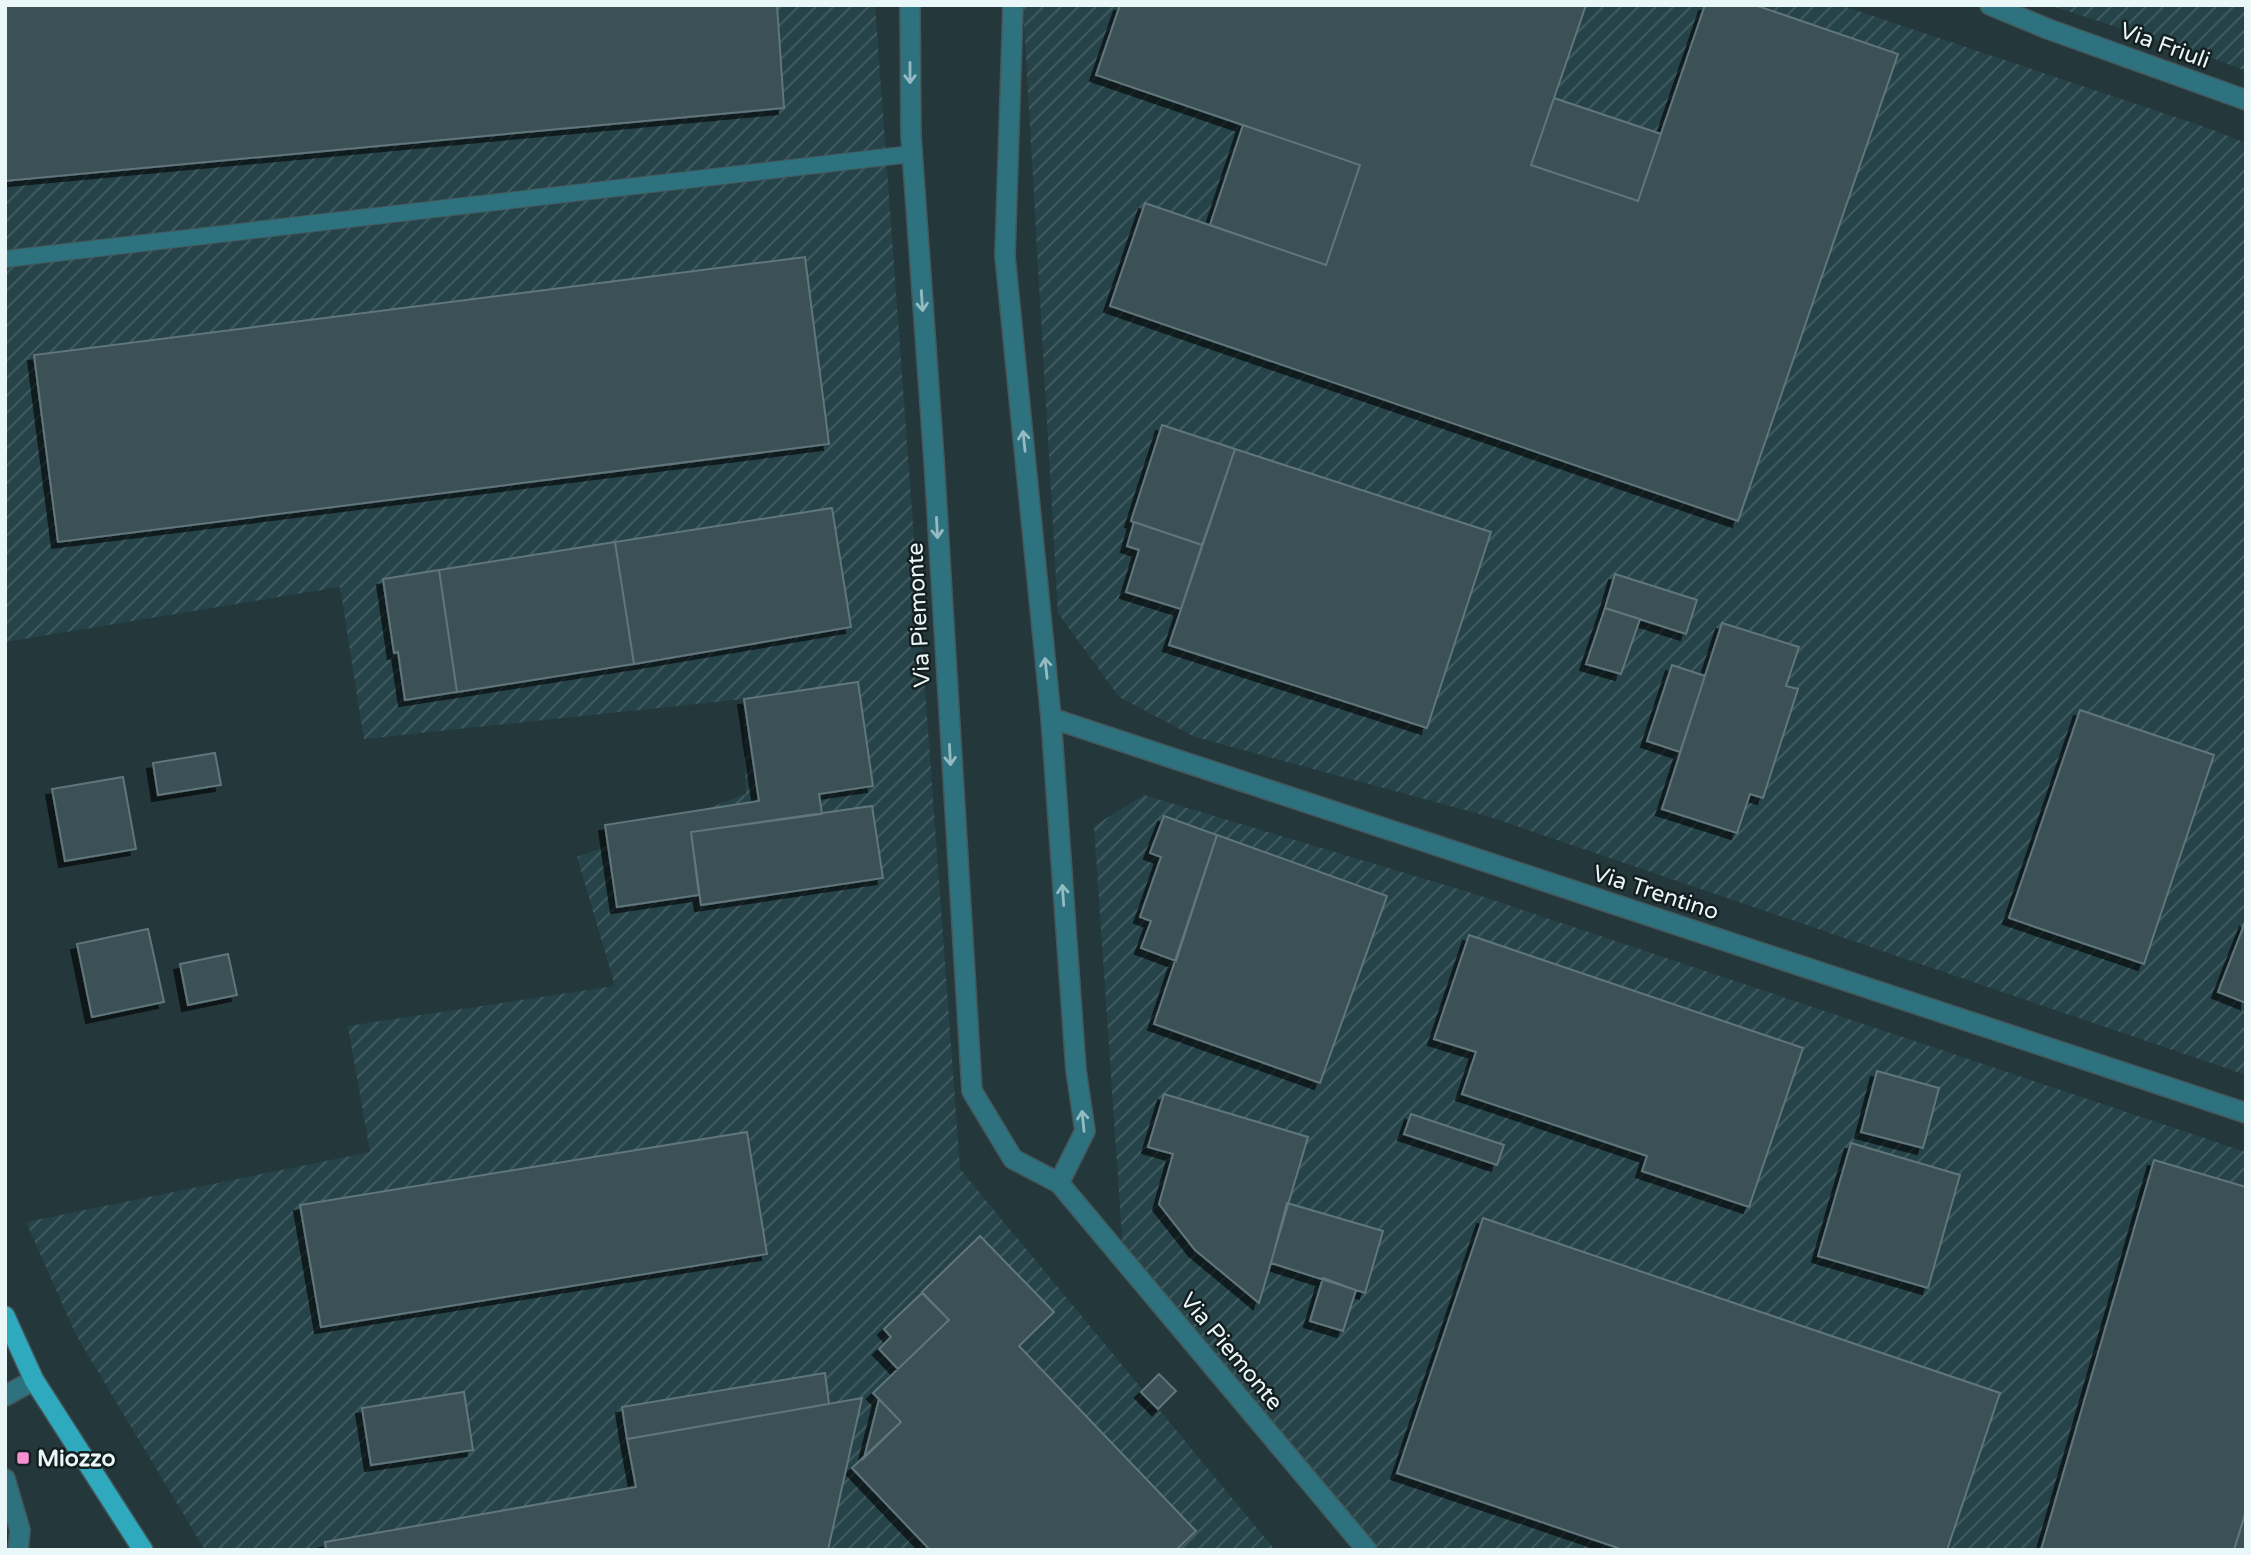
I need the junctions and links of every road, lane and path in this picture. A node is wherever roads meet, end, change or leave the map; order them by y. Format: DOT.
graph roads {
  1 [pos="910,5"];
  2 [pos="1013,5"];
  3 [pos="1990,5"];
  4 [pos="2246,100"];
  5 [pos="912,154"];
  6 [pos="5,259"];
  7 [pos="1051,718"];
  8 [pos="2246,1113"];
  9 [pos="1059,1183"];
  10 [pos="5,1316"];
  11 [pos="10,1341"];
  12 [pos="34,1380"];
  13 [pos="5,1396"];
  14 [pos="5,1479"];
  15 [pos="18,1550"];
  16 [pos="143,1550"];
  17 [pos="1367,1550"];
  1 -- 5 [label="street, Via Piemonte, one-way"];
  7 -- 2 [label="street, one-way"];
  3 -- 4 [label="street, Via Friuli"];
  5 -- 6 [label="lane"];
  5 -- 9 [label="street, Via Piemonte, one-way"];
  7 -- 8 [label="street, Via Trentino"];
  9 -- 7 [label="street, one-way"];
  9 -- 17 [label="street, Via Piemonte"];
  10 -- 11 [label="main road"];
  11 -- 12 [label="main road"];
  12 -- 13 [label="street"];
  12 -- 16 [label="main road"];
  14 -- 15 [label="street"];
}
